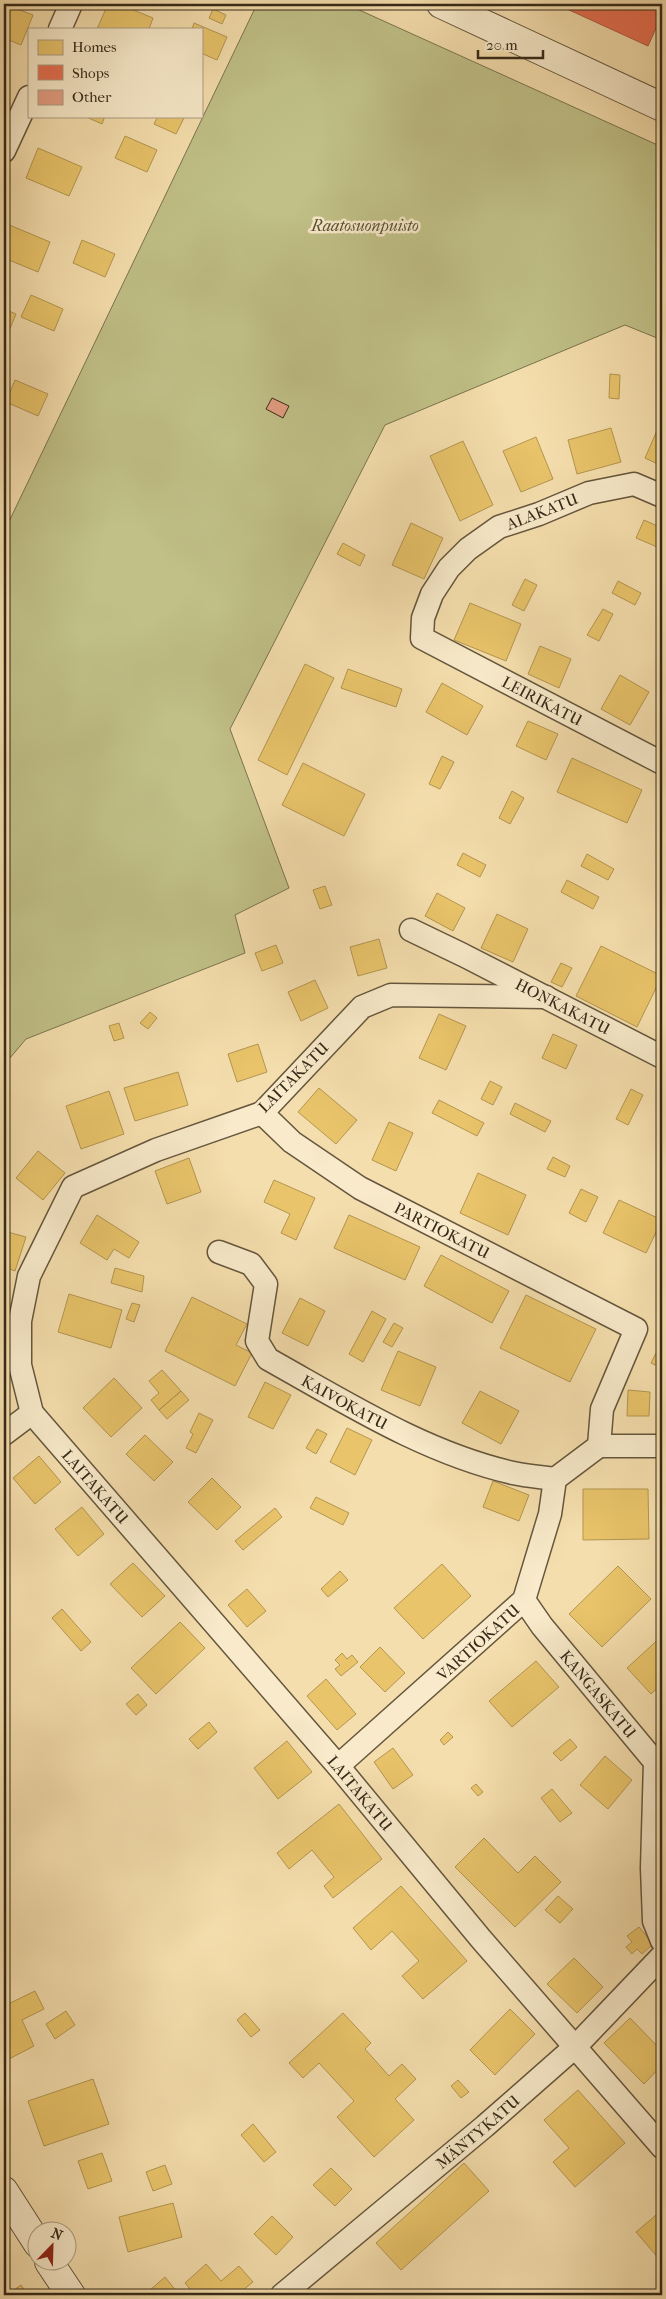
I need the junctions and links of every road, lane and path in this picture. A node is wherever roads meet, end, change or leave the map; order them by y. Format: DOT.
graph roads {
  1 [pos="71,4"];
  2 [pos="441,4"];
  3 [pos="60,28"];
  4 [pos="28,99"];
  5 [pos="662,107"];
  6 [pos="4,151"];
  7 [pos="662,496"];
  8 [pos="422,638"];
  9 [pos="662,763"];
  10 [pos="411,930"];
  11 [pos="546,997"];
  12 [pos="662,1057"];
  13 [pos="262,1113"];
  14 [pos="219,1252"];
  15 [pos="32,1413"];
  16 [pos="4,1434"];
  17 [pos="599,1446"];
  18 [pos="662,1446"];
  19 [pos="555,1479"];
  20 [pos="524,1600"];
  21 [pos="659,1762"];
  22 [pos="338,1766"];
  23 [pos="662,1941"];
  24 [pos="662,1956"];
  25 [pos="576,2046"];
  26 [pos="662,2147"];
  27 [pos="4,2191"];
  28 [pos="28,2228"];
  29 [pos="56,2272"];
  30 [pos="71,2295"];
  31 [pos="282,2295"];
  1 -- 3 [label="street"];
  2 -- 5 [label="street"];
  4 -- 6 [label="street"];
  7 -- 8 [label="street, ALAKATU"];
  8 -- 9 [label="street, LEIRIKATU"];
  10 -- 11 [label="street, HONKAKATU"];
  11 -- 12 [label="street, HONKAKATU"];
  11 -- 13 [label="street, LAITAKATU"];
  13 -- 15 [label="street, LAITAKATU"];
  13 -- 17 [label="street, PARTIOKATU"];
  14 -- 19 [label="street, KAIVOKATU"];
  15 -- 16 [label="street"];
  15 -- 22 [label="street, LAITAKATU"];
  17 -- 18 [label="street"];
  17 -- 19 [label="street"];
  19 -- 20 [label="street, VARTIOKATU"];
  20 -- 21 [label="street, KANGASKATU"];
  20 -- 22 [label="street, VARTIOKATU"];
  21 -- 23 [label="street, KANGASKATU"];
  22 -- 25 [label="street, LAITAKATU"];
  24 -- 25 [label="street, MÄNTYKATU"];
  25 -- 26 [label="street, LAITAKATU"];
  25 -- 31 [label="street, MÄNTYKATU"];
  27 -- 28 [label="street"];
  29 -- 30 [label="street"];
}
